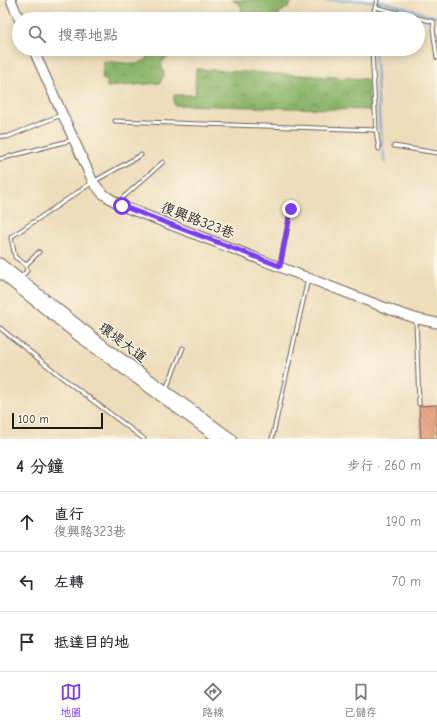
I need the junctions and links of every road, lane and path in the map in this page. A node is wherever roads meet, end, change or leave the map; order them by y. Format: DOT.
graph roads {
  1 [pos="11,0"];
  2 [pos="377,0"];
  3 [pos="375,7"];
  4 [pos="16,12"];
  5 [pos="374,12"];
  6 [pos="395,12"];
  7 [pos="425,20"];
  8 [pos="36,56"];
  9 [pos="372,56"];
  10 [pos="437,58"];
  11 [pos="63,115"];
  12 [pos="115,121"];
  13 [pos="376,130"];
  14 [pos="0,136"];
  15 [pos="74,139"];
  16 [pos="394,146"];
  17 [pos="379,149"];
  18 [pos="437,153"];
  19 [pos="141,155"];
  20 [pos="0,159"];
  21 [pos="163,162"];
  22 [pos="94,182"];
  23 [pos="117,203"];
  24 [pos="291,209"];
  25 [pos="39,252"];
  26 [pos="0,263"];
  27 [pos="26,265"];
  28 [pos="280,266"];
  29 [pos="0,273"];
  30 [pos="308,277"];
  31 [pos="19,279"];
  32 [pos="416,318"];
  33 [pos="437,323"];
  34 [pos="0,328"];
  35 [pos="183,348"];
  36 [pos="165,390"];
  37 [pos="419,404"];
  38 [pos="144,439"];
  39 [pos="219,439"];
  40 [pos="232,439"];
  41 [pos="272,439"];
  1 -- 4 [label="street"];
  2 -- 3 [label="lane"];
  3 -- 5 [label="lane"];
  3 -- 6 [label="lane"];
  7 -- 10 [label="lane"];
  8 -- 11 [label="street, 復興路323巷"];
  9 -- 13 [label="lane"];
  11 -- 14 [label="lane"];
  11 -- 15 [label="street, 復興路323巷"];
  12 -- 13 [label="lane"];
  13 -- 17 [label="lane"];
  15 -- 20 [label="lane"];
  15 -- 22 [label="street, 復興路323巷"];
  16 -- 18 [label="lane"];
  19 -- 22 [label="lane"];
  21 -- 23 [label="lane"];
  22 -- 23 [label="street, 復興路323巷"];
  22 -- 27 [label="lane"];
  23 -- 28 [label="street, 復興路323巷"];
  24 -- 28 [label="lane"];
  25 -- 27 [label="lane"];
  26 -- 31 [label="street, 環堤大道"];
  27 -- 31 [label="lane"];
  28 -- 30 [label="street, 復興路323巷"];
  29 -- 39 [label="street, 環堤大道"];
  30 -- 32 [label="street, 復興路323巷"];
  30 -- 41 [label="lane"];
  31 -- 36 [label="street, 環堤大道"];
  32 -- 33 [label="street, 復興路323巷"];
  32 -- 37 [label="lane"];
  34 -- 38 [label="lane"];
  35 -- 36 [label="lane"];
  36 -- 40 [label="street, 環堤大道"];
}
